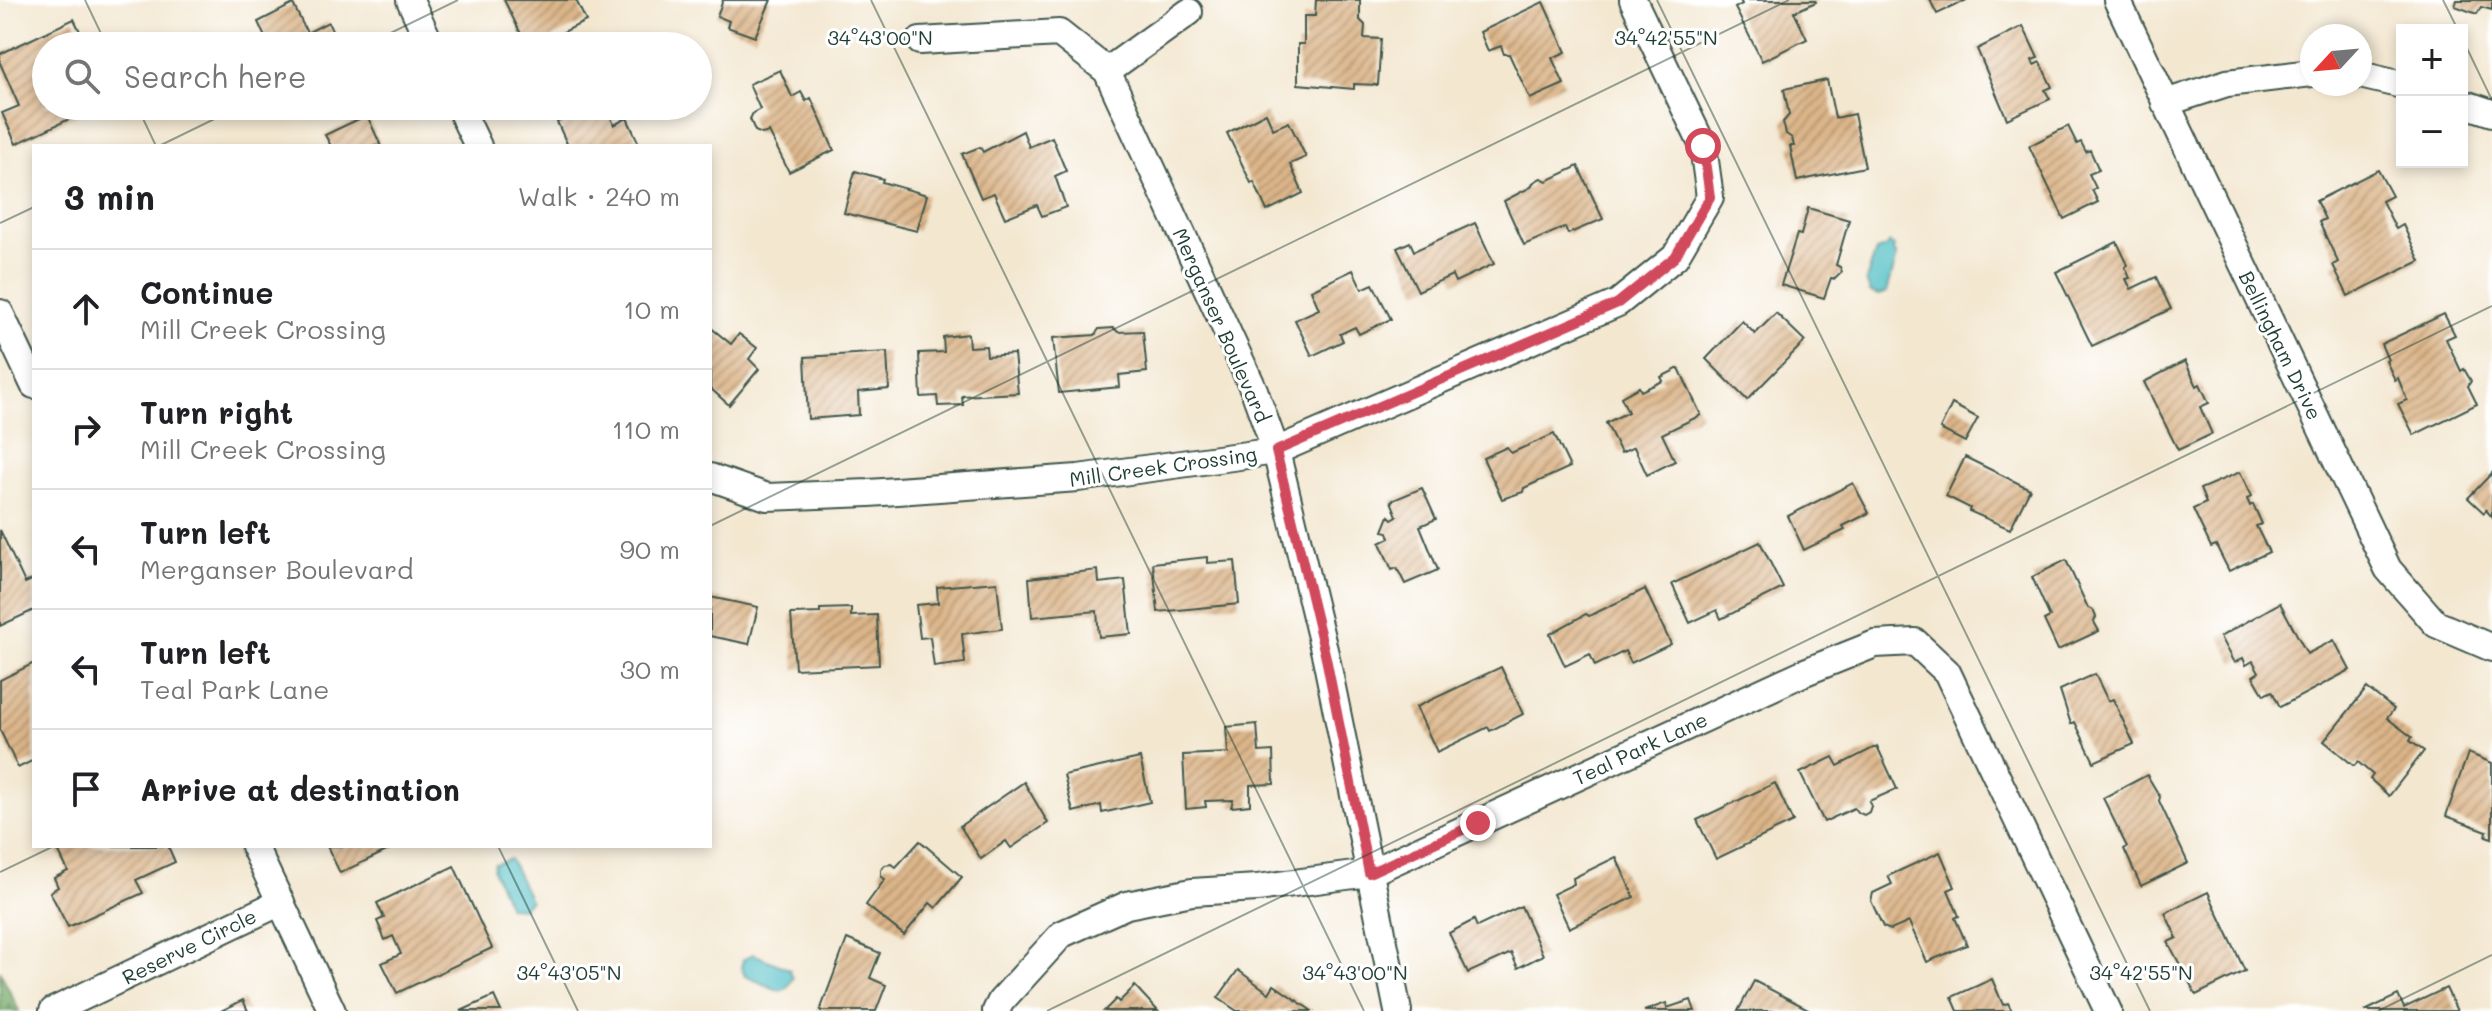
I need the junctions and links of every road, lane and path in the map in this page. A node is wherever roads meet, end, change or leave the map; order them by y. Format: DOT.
graph roads {
  1 [pos="410,0"];
  2 [pos="1633,0"];
  3 [pos="2117,0"];
  4 [pos="1189,12"];
  5 [pos="425,32"];
  6 [pos="920,41"];
  7 [pos="1107,71"];
  8 [pos="2300,74"];
  9 [pos="2372,78"];
  10 [pos="2396,84"];
  11 [pos="2165,103"];
  12 [pos="2468,105"];
  13 [pos="2492,113"];
  14 [pos="466,120"];
  15 [pos="477,144"];
  16 [pos="0,313"];
  17 [pos="32,381"];
  18 [pos="1276,451"];
  19 [pos="712,478"];
  20 [pos="2492,648"];
  21 [pos="255,848"];
  22 [pos="1369,873"];
  23 [pos="281,902"];
  24 [pos="53,1011"];
  25 [pos="332,1011"];
  26 [pos="996,1011"];
  27 [pos="1398,1011"];
  28 [pos="2108,1011"];
  1 -- 5 [label="street"];
  2 -- 18 [label="street, Mill Creek Crossing"];
  3 -- 11 [label="street, Bellingham Drive"];
  4 -- 7 [label="street"];
  6 -- 7 [label="street, Merganser Boulevard"];
  7 -- 18 [label="street, Merganser Boulevard"];
  8 -- 11 [label="street"];
  9 -- 10 [label="street"];
  11 -- 20 [label="street, Bellingham Drive"];
  12 -- 13 [label="street"];
  14 -- 15 [label="street"];
  16 -- 17 [label="street"];
  18 -- 19 [label="street, Mill Creek Crossing"];
  18 -- 22 [label="street, Merganser Boulevard"];
  21 -- 23 [label="street"];
  22 -- 26 [label="street, Teal Park Lane"];
  22 -- 27 [label="street, Merganser Boulevard"];
  22 -- 28 [label="street, Teal Park Lane"];
  23 -- 24 [label="street, Reserve Circle"];
  23 -- 25 [label="street"];
}
